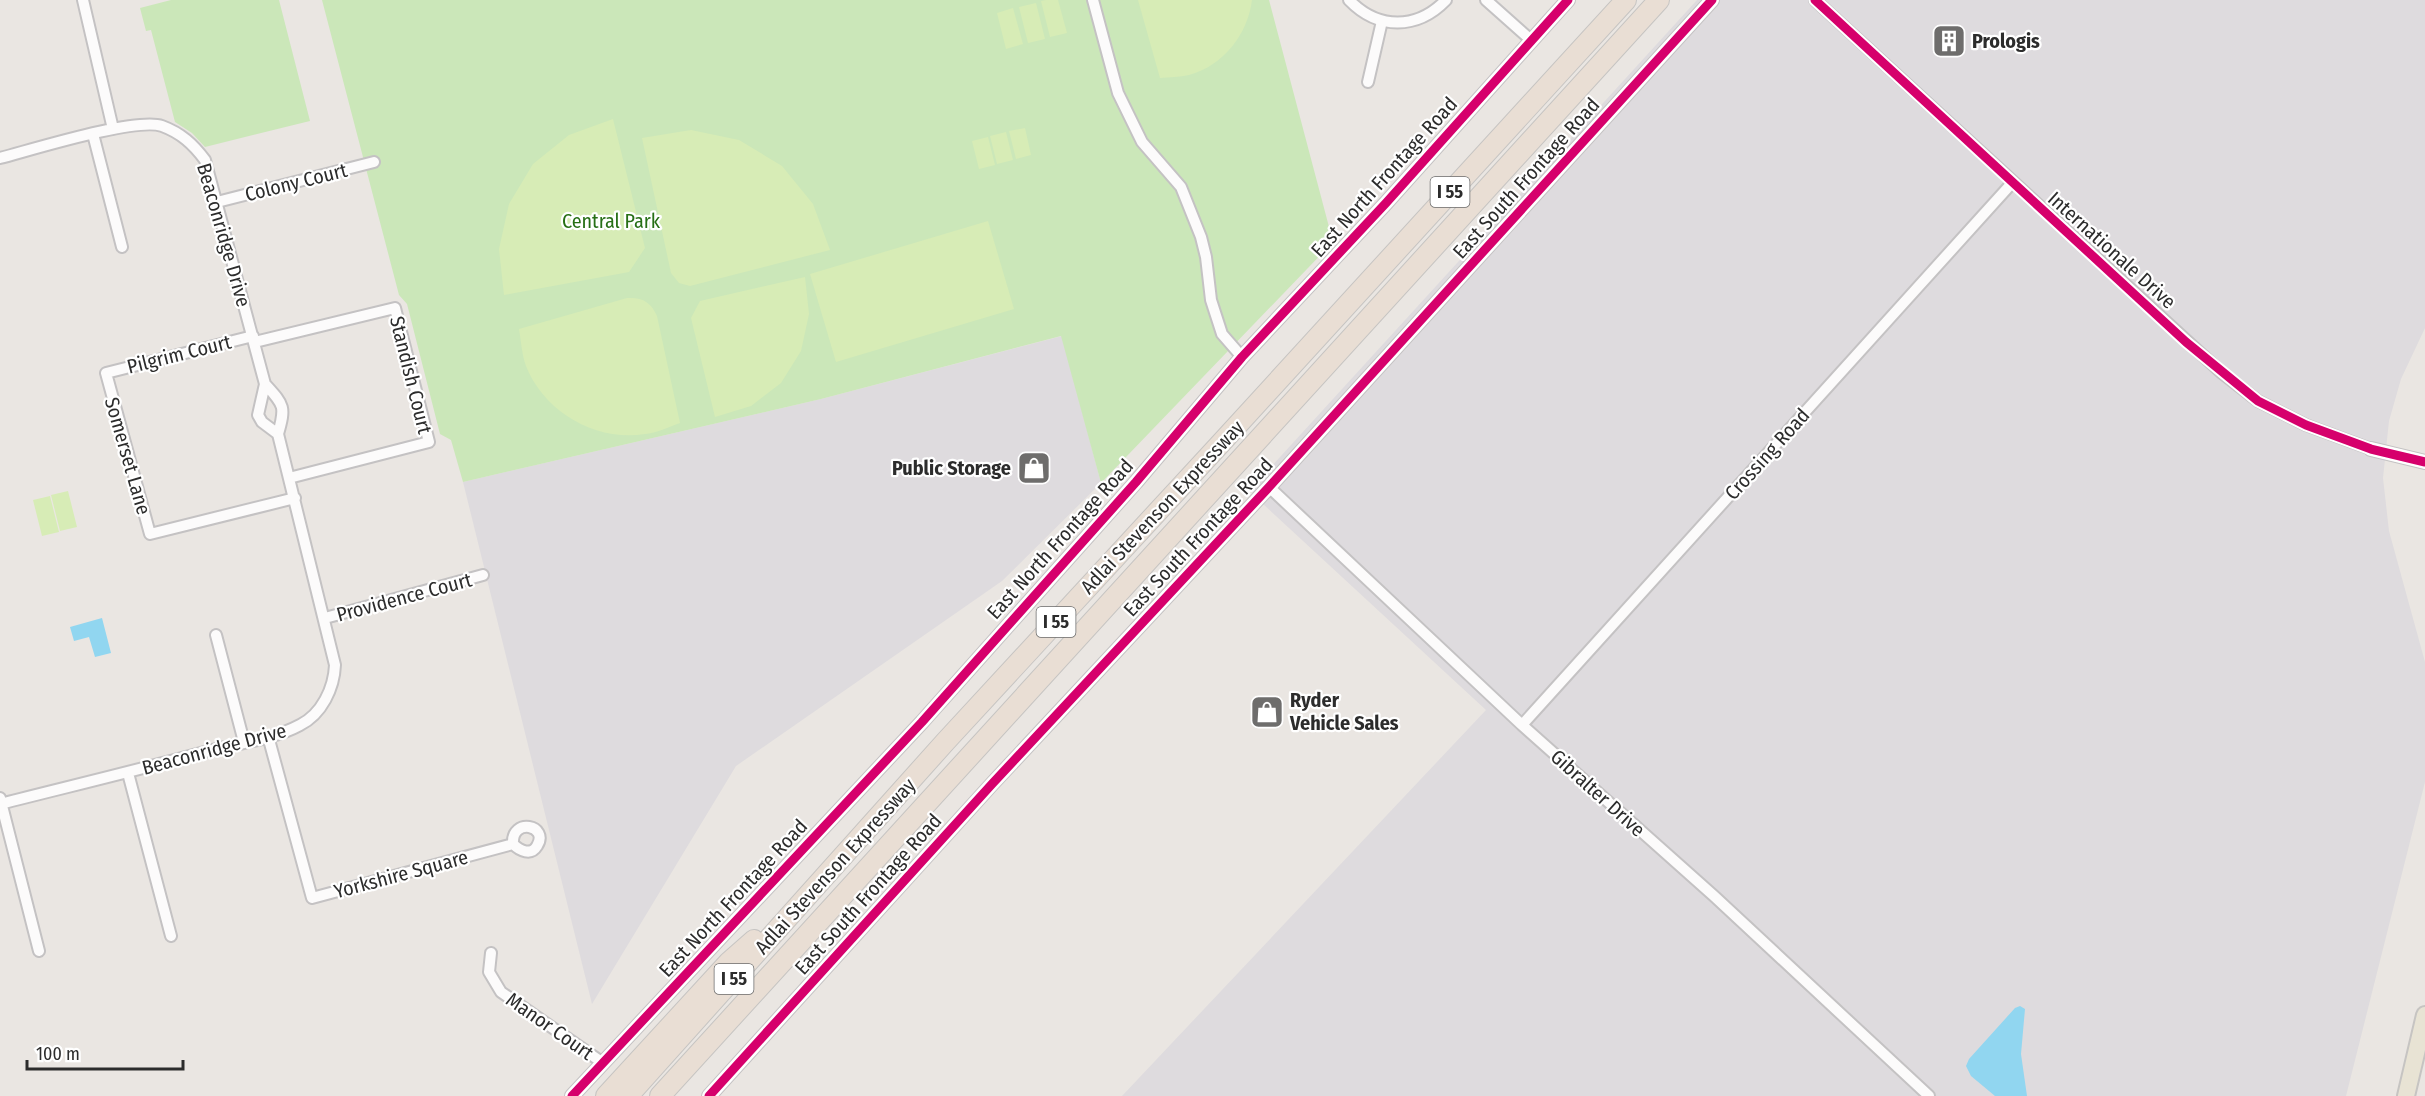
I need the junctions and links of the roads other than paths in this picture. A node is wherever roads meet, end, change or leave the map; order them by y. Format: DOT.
graph roads {
  1 [pos="83,0"];
  2 [pos="1093,0"];
  3 [pos="1349,0"];
  4 [pos="1446,0"];
  5 [pos="1486,0"];
  6 [pos="1568,0"];
  7 [pos="1626,0"];
  8 [pos="1659,0"];
  9 [pos="1712,0"];
  10 [pos="1815,0"];
  11 [pos="1382,21"];
  12 [pos="1532,41"];
  13 [pos="1368,82"];
  14 [pos="113,129"];
  15 [pos="93,134"];
  16 [pos="0,158"];
  17 [pos="374,162"];
  18 [pos="2012,183"];
  19 [pos="217,202"];
  20 [pos="122,247"];
  21 [pos="254,339"];
  22 [pos="1242,357"];
  23 [pos="106,373"];
  24 [pos="265,384"];
  25 [pos="278,434"];
  26 [pos="2371,449"];
  27 [pos="2425,462"];
  28 [pos="290,478"];
  29 [pos="1269,487"];
  30 [pos="295,498"];
  31 [pos="483,575"];
  32 [pos="325,618"];
  33 [pos="216,635"];
  34 [pos="1522,725"];
  35 [pos="268,736"];
  36 [pos="244,742"];
  37 [pos="128,773"];
  38 [pos="0,802"];
  39 [pos="513,844"];
  40 [pos="840,861"];
  41 [pos="171,936"];
  42 [pos="39,951"];
  43 [pos="491,953"];
  44 [pos="2425,1015"];
  45 [pos="603,1063"];
  46 [pos="572,1096"];
  47 [pos="606,1096"];
  48 [pos="628,1096"];
  49 [pos="660,1096"];
  50 [pos="709,1096"];
  51 [pos="1929,1096"];
  52 [pos="2406,1096"];
  1 -- 14 [label="street"];
  2 -- 22 [label="street"];
  3 -- 11 [label="street"];
  4 -- 11 [label="street"];
  5 -- 12 [label="street"];
  6 -- 12 [label="street, East North Frontage Road"];
  7 -- 40 [label="highway, Adlai Stevenson Expressway / I 55"];
  8 -- 49 [label="highway, Adlai Stevenson Expressway / I 55"];
  9 -- 29 [label="street, East South Frontage Road"];
  10 -- 18 [label="street, Internationale Drive"];
  11 -- 13 [label="street"];
  12 -- 22 [label="street, East North Frontage Road"];
  14 -- 15 [label="street, Beaconridge Drive"];
  14 -- 19 [label="street, Beaconridge Drive"];
  15 -- 16 [label="street, Beaconridge Drive"];
  15 -- 20 [label="street"];
  17 -- 19 [label="street, Colony Court"];
  18 -- 26 [label="street, Internationale Drive"];
  18 -- 34 [label="street, Crossing Road"];
  19 -- 21 [label="street, Beaconridge Drive"];
  21 -- 23 [label="street, Pilgrim Court"];
  21 -- 24 [label="street, Beaconridge Drive"];
  21 -- 28 [label="street, Standish Court"];
  22 -- 45 [label="street, East North Frontage Road"];
  23 -- 30 [label="street, Somerset Lane"];
  24 -- 25 [label="street, Beaconridge Drive"];
  24 -- 25 [label="street, Beaconridge Drive"];
  25 -- 28 [label="street, Beaconridge Drive"];
  26 -- 27 [label="street, Internationale Drive"];
  28 -- 30 [label="street, Beaconridge Drive"];
  29 -- 34 [label="street, Gibralter Drive"];
  29 -- 50 [label="street, East South Frontage Road"];
  30 -- 32 [label="street, Beaconridge Drive"];
  31 -- 32 [label="street, Providence Court"];
  32 -- 35 [label="street, Beaconridge Drive"];
  33 -- 36 [label="street"];
  34 -- 51 [label="street, Gibralter Drive"];
  35 -- 36 [label="street, Beaconridge Drive"];
  35 -- 39 [label="street, Yorkshire Square"];
  36 -- 37 [label="street, Beaconridge Drive"];
  37 -- 38 [label="street, Beaconridge Drive"];
  37 -- 41 [label="street"];
  38 -- 42 [label="street"];
  40 -- 47 [label="highway"];
  40 -- 48 [label="highway, Adlai Stevenson Expressway / I 55"];
  43 -- 45 [label="street, Manor Court"];
  44 -- 52 [label="main road"];
  45 -- 46 [label="street, East North Frontage Road"];
}
